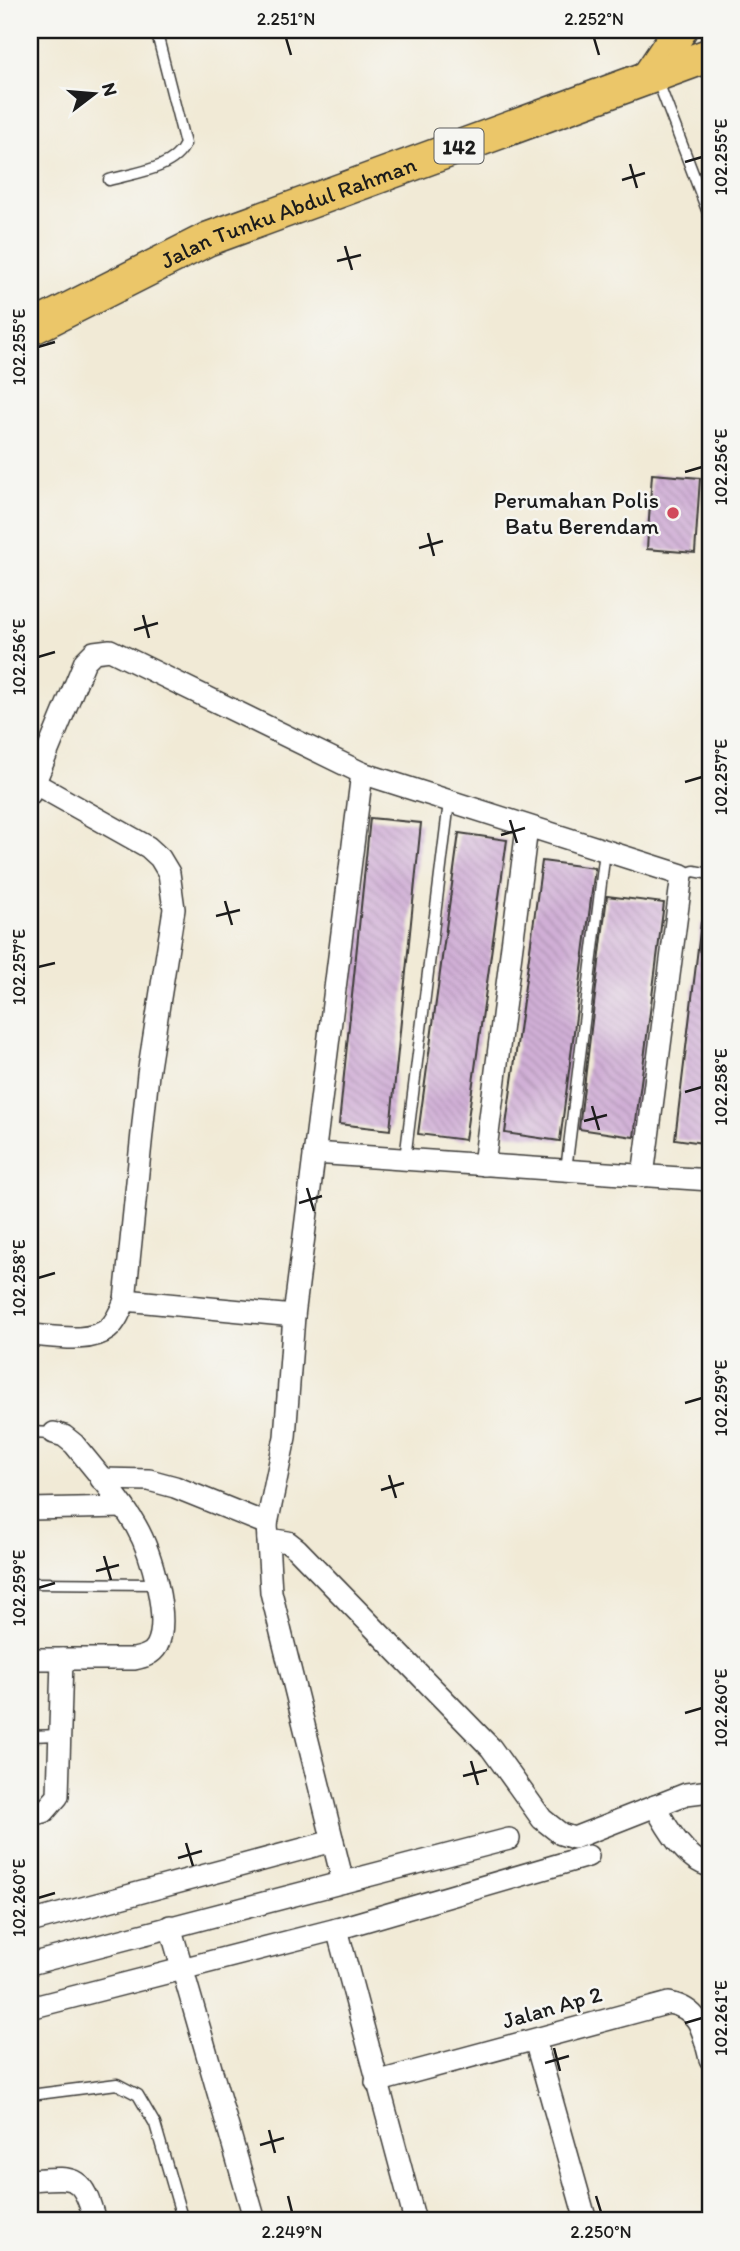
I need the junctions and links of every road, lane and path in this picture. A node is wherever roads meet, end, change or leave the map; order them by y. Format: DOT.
graph roads {
  1 [pos="156,30"];
  2 [pos="680,30"];
  3 [pos="710,55"];
  4 [pos="652,75"];
  5 [pos="109,180"];
  6 [pos="710,218"];
  7 [pos="208,239"];
  8 [pos="30,303"];
  9 [pos="30,329"];
  10 [pos="362,773"];
  11 [pos="32,788"];
  12 [pos="449,802"];
  13 [pos="527,828"];
  14 [pos="605,852"];
  15 [pos="710,874"];
  16 [pos="682,875"];
  17 [pos="314,1153"];
  18 [pos="405,1159"];
  19 [pos="484,1164"];
  20 [pos="566,1170"];
  21 [pos="643,1176"];
  22 [pos="710,1180"];
  23 [pos="125,1300"];
  24 [pos="294,1317"];
  25 [pos="30,1335"];
  26 [pos="30,1432"];
  27 [pos="54,1433"];
  28 [pos="102,1479"];
  29 [pos="124,1507"];
  30 [pos="30,1509"];
  31 [pos="267,1531"];
  32 [pos="30,1583"];
  33 [pos="156,1584"];
  34 [pos="30,1659"];
  35 [pos="62,1659"];
  36 [pos="60,1735"];
  37 [pos="30,1736"];
  38 [pos="710,1791"];
  39 [pos="655,1806"];
  40 [pos="30,1815"];
  41 [pos="509,1839"];
  42 [pos="333,1842"];
  43 [pos="588,1856"];
  44 [pos="710,1866"];
  45 [pos="343,1882"];
  46 [pos="30,1922"];
  47 [pos="170,1926"];
  48 [pos="337,1929"];
  49 [pos="30,1964"];
  50 [pos="182,1969"];
  51 [pos="30,2008"];
  52 [pos="535,2040"];
  53 [pos="710,2059"];
  54 [pos="376,2082"];
  55 [pos="30,2095"];
  56 [pos="30,2180"];
  57 [pos="95,2221"];
  58 [pos="183,2221"];
  59 [pos="255,2221"];
  60 [pos="415,2221"];
  61 [pos="586,2221"];
  1 -- 5 [label="lane"];
  2 -- 4 [label="main road"];
  3 -- 4 [label="main road, Jalan Tunku Abdul Rahman / 142"];
  4 -- 6 [label="lane"];
  4 -- 7 [label="main road, Jalan Tunku Abdul Rahman / 142"];
  7 -- 8 [label="main road"];
  7 -- 9 [label="main road, Jalan Tunku Abdul Rahman / 142"];
  10 -- 11 [label="street"];
  10 -- 12 [label="street"];
  10 -- 17 [label="street"];
  11 -- 23 [label="street"];
  12 -- 13 [label="street"];
  12 -- 18 [label="lane"];
  13 -- 14 [label="street"];
  13 -- 19 [label="street"];
  14 -- 16 [label="street"];
  14 -- 20 [label="lane"];
  15 -- 16 [label="lane"];
  16 -- 21 [label="street"];
  17 -- 18 [label="street"];
  17 -- 24 [label="street"];
  18 -- 19 [label="street"];
  19 -- 20 [label="street"];
  20 -- 21 [label="street"];
  21 -- 22 [label="street"];
  23 -- 24 [label="street"];
  23 -- 25 [label="street"];
  24 -- 31 [label="street"];
  26 -- 27 [label="lane"];
  27 -- 28 [label="street"];
  28 -- 29 [label="street"];
  28 -- 31 [label="street"];
  29 -- 30 [label="street"];
  29 -- 33 [label="street"];
  31 -- 39 [label="street"];
  31 -- 42 [label="street"];
  32 -- 33 [label="lane"];
  33 -- 35 [label="street"];
  34 -- 35 [label="street"];
  35 -- 36 [label="street"];
  36 -- 37 [label="lane"];
  36 -- 40 [label="street"];
  38 -- 39 [label="street"];
  39 -- 44 [label="street"];
  41 -- 45 [label="street"];
  42 -- 45 [label="street"];
  42 -- 46 [label="street"];
  43 -- 48 [label="street"];
  45 -- 47 [label="street"];
  47 -- 49 [label="street"];
  47 -- 50 [label="street"];
  48 -- 50 [label="street"];
  48 -- 54 [label="street"];
  50 -- 51 [label="street"];
  50 -- 59 [label="street"];
  52 -- 53 [label="street, Jalan Ap 2"];
  52 -- 54 [label="street, Jalan Ap 2"];
  52 -- 61 [label="street"];
  54 -- 60 [label="street"];
  55 -- 58 [label="lane"];
  56 -- 57 [label="street"];
}
